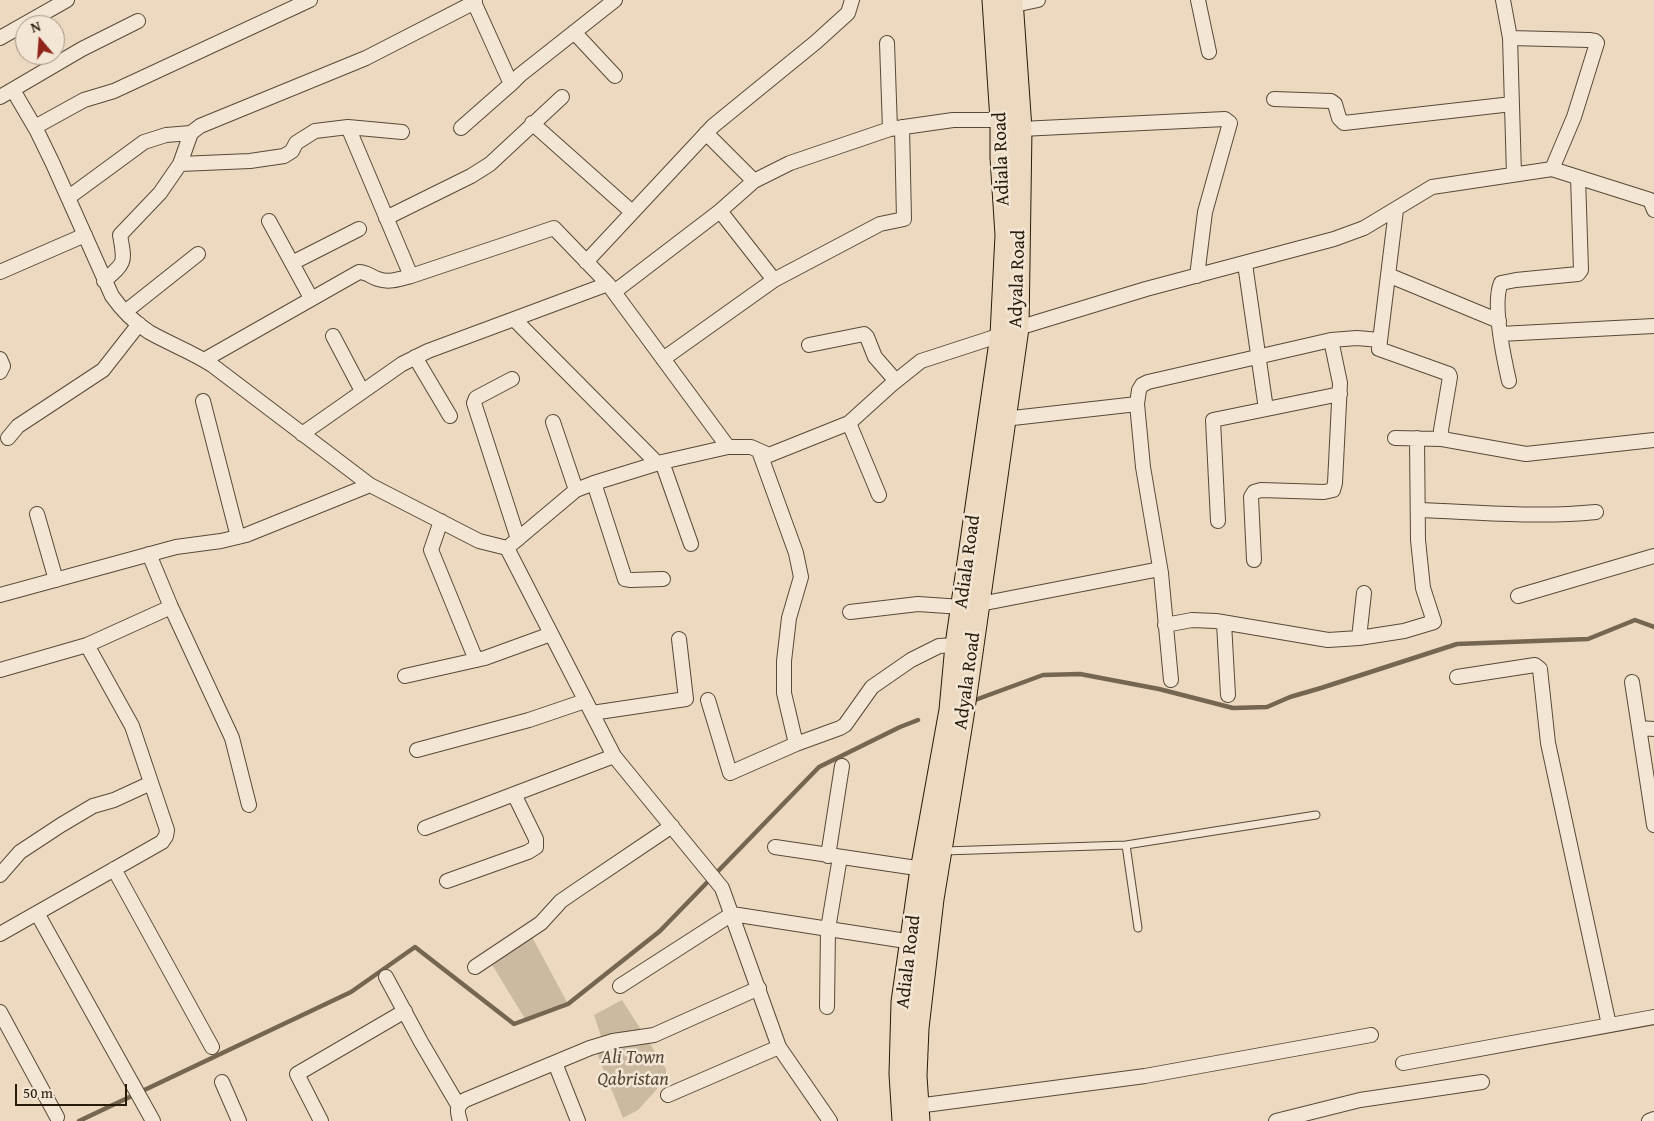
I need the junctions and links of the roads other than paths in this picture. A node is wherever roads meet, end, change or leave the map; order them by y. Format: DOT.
graph roads {
  1 [pos="67,0"];
  2 [pos="310,0"];
  3 [pos="615,0"];
  4 [pos="852,0"];
  5 [pos="1038,0"];
  6 [pos="1198,0"];
  7 [pos="1503,0"];
  8 [pos="474,1"];
  9 [pos="1003,3"];
  10 [pos="138,21"];
  11 [pos="574,32"];
  12 [pos="0,38"];
  13 [pos="1510,38"];
  14 [pos="887,43"];
  15 [pos="1209,52"];
  16 [pos="615,76"];
  17 [pos="511,84"];
  18 [pos="12,90"];
  19 [pos="0,97"];
  20 [pos="562,97"];
  21 [pos="1274,99"];
  22 [pos="1512,104"];
  23 [pos="1001,120"];
  24 [pos="532,123"];
  25 [pos="35,127"];
  26 [pos="348,127"];
  27 [pos="461,128"];
  28 [pos="896,128"];
  29 [pos="1021,129"];
  30 [pos="402,132"];
  31 [pos="706,133"];
  32 [pos="191,134"];
  33 [pos="180,164"];
  34 [pos="1552,169"];
  35 [pos="1514,174"];
  36 [pos="1578,177"];
  37 [pos="754,181"];
  38 [pos="69,197"];
  39 [pos="1653,200"];
  40 [pos="1396,210"];
  41 [pos="720,211"];
  42 [pos="632,212"];
  43 [pos="386,218"];
  44 [pos="269,221"];
  45 [pos="359,229"];
  46 [pos="85,235"];
  47 [pos="198,254"];
  48 [pos="292,262"];
  49 [pos="586,262"];
  50 [pos="1245,264"];
  51 [pos="0,272"];
  52 [pos="1388,275"];
  53 [pos="411,276"];
  54 [pos="1197,276"];
  55 [pos="774,280"];
  56 [pos="104,281"];
  57 [pos="611,288"];
  58 [pos="311,298"];
  59 [pos="125,312"];
  60 [pos="514,319"];
  61 [pos="139,324"];
  62 [pos="1654,326"];
  63 [pos="1500,327"];
  64 [pos="1009,332"];
  65 [pos="333,336"];
  66 [pos="1331,340"];
  67 [pos="1380,340"];
  68 [pos="809,345"];
  69 [pos="415,357"];
  70 [pos="1258,357"];
  71 [pos="0,359"];
  72 [pos="663,359"];
  73 [pos="204,360"];
  74 [pos="0,372"];
  75 [pos="512,378"];
  76 [pos="896,381"];
  77 [pos="1509,381"];
  78 [pos="362,392"];
  79 [pos="1340,394"];
  80 [pos="203,401"];
  81 [pos="1137,404"];
  82 [pos="1266,409"];
  83 [pos="450,416"];
  84 [pos="1004,419"];
  85 [pos="554,422"];
  86 [pos="849,423"];
  87 [pos="302,434"];
  88 [pos="8,438"];
  89 [pos="1395,438"];
  90 [pos="1417,438"];
  91 [pos="1442,439"];
  92 [pos="1654,440"];
  93 [pos="728,447"];
  94 [pos="759,450"];
  95 [pos="660,463"];
  96 [pos="594,483"];
  97 [pos="370,485"];
  98 [pos="576,490"];
  99 [pos="879,495"];
  100 [pos="1418,510"];
  101 [pos="1596,512"];
  102 [pos="37,514"];
  103 [pos="441,521"];
  104 [pos="1218,521"];
  105 [pos="238,537"];
  106 [pos="512,543"];
  107 [pos="690,544"];
  108 [pos="149,554"];
  109 [pos="1654,556"];
  110 [pos="1254,560"];
  111 [pos="1160,569"];
  112 [pos="663,579"];
  113 [pos="56,580"];
  114 [pos="1364,593"];
  115 [pos="0,595"];
  116 [pos="1518,596"];
  117 [pos="971,606"];
  118 [pos="171,607"];
  119 [pos="850,612"];
  120 [pos="1224,623"];
  121 [pos="1166,625"];
  122 [pos="552,634"];
  123 [pos="1359,638"];
  124 [pos="679,639"];
  125 [pos="88,645"];
  126 [pos="956,645"];
  127 [pos="476,660"];
  128 [pos="0,670"];
  129 [pos="405,676"];
  130 [pos="1457,677"];
  131 [pos="1171,680"];
  132 [pos="1632,682"];
  133 [pos="1228,695"];
  134 [pos="708,700"];
  135 [pos="585,701"];
  136 [pos="592,713"];
  137 [pos="1639,728"];
  138 [pos="1654,730"];
  139 [pos="796,744"];
  140 [pos="417,750"];
  141 [pos="614,756"];
  142 [pos="842,766"];
  143 [pos="151,783"];
  144 [pos="514,794"];
  145 [pos="249,805"];
  146 [pos="1316,815"];
  147 [pos="1654,825"];
  148 [pos="672,826"];
  149 [pos="425,828"];
  150 [pos="1126,845"];
  151 [pos="775,847"];
  152 [pos="834,857"];
  153 [pos="933,864"];
  154 [pos="114,869"];
  155 [pos="0,875"];
  156 [pos="447,882"];
  157 [pos="37,913"];
  158 [pos="732,914"];
  159 [pos="1138,928"];
  160 [pos="828,929"];
  161 [pos="0,934"];
  162 [pos="919,943"];
  163 [pos="475,967"];
  164 [pos="386,977"];
  165 [pos="620,986"];
  166 [pos="758,988"];
  167 [pos="827,1007"];
  168 [pos="405,1011"];
  169 [pos="0,1012"];
  170 [pos="1654,1017"];
  171 [pos="1609,1025"];
  172 [pos="1372,1035"];
  173 [pos="212,1047"];
  174 [pos="779,1047"];
  175 [pos="555,1063"];
  176 [pos="1403,1063"];
  177 [pos="222,1082"];
  178 [pos="1482,1082"];
  179 [pos="668,1095"];
  180 [pos="458,1105"];
  181 [pos="913,1116"];
  182 [pos="56,1117"];
  183 [pos="1654,1119"];
  184 [pos="152,1121"];
  185 [pos="240,1121"];
  186 [pos="321,1121"];
  187 [pos="460,1121"];
  188 [pos="578,1121"];
  189 [pos="830,1121"];
  190 [pos="1276,1121"];
  191 [pos="1649,1121"];
  1 -- 12 [label="street"];
  2 -- 25 [label="street"];
  3 -- 11 [label="street"];
  4 -- 31 [label="street"];
  5 -- 9 [label="street"];
  6 -- 15 [label="street"];
  7 -- 13 [label="street"];
  8 -- 17 [label="street"];
  8 -- 32 [label="street"];
  9 -- 23 [label="main road, Adiala Road"];
  9 -- 29 [label="main road, Adyala Road"];
  10 -- 18 [label="street"];
  11 -- 16 [label="street"];
  11 -- 17 [label="street"];
  13 -- 22 [label="street"];
  13 -- 34 [label="street"];
  14 -- 28 [label="street"];
  17 -- 27 [label="street"];
  18 -- 19 [label="street"];
  18 -- 25 [label="street"];
  20 -- 24 [label="street"];
  21 -- 22 [label="street"];
  22 -- 35 [label="street"];
  23 -- 28 [label="street"];
  23 -- 64 [label="main road, Adiala Road"];
  24 -- 42 [label="street"];
  24 -- 43 [label="street"];
  25 -- 38 [label="street"];
  26 -- 30 [label="street"];
  26 -- 33 [label="street"];
  26 -- 43 [label="street"];
  28 -- 37 [label="street"];
  28 -- 55 [label="street"];
  29 -- 54 [label="street"];
  29 -- 64 [label="main road, Adyala Road"];
  31 -- 37 [label="street"];
  31 -- 42 [label="street"];
  32 -- 33 [label="street"];
  32 -- 38 [label="street"];
  33 -- 56 [label="street"];
  34 -- 35 [label="street"];
  34 -- 36 [label="street"];
  35 -- 40 [label="street"];
  36 -- 39 [label="street"];
  36 -- 63 [label="street"];
  37 -- 41 [label="street"];
  38 -- 46 [label="street"];
  40 -- 50 [label="street"];
  40 -- 52 [label="street"];
  41 -- 55 [label="street"];
  41 -- 57 [label="street"];
  42 -- 49 [label="street"];
  43 -- 53 [label="street"];
  44 -- 48 [label="street"];
  45 -- 48 [label="street"];
  46 -- 51 [label="street"];
  46 -- 56 [label="street"];
  47 -- 59 [label="street"];
  48 -- 58 [label="street"];
  49 -- 53 [label="street"];
  49 -- 57 [label="street"];
  50 -- 54 [label="street"];
  50 -- 70 [label="street"];
  52 -- 63 [label="street"];
  52 -- 67 [label="street"];
  53 -- 58 [label="street"];
  54 -- 64 [label="street"];
  55 -- 72 [label="street"];
  56 -- 59 [label="street"];
  57 -- 60 [label="street"];
  57 -- 72 [label="street"];
  58 -- 73 [label="street"];
  59 -- 61 [label="street"];
  60 -- 69 [label="street"];
  60 -- 95 [label="street"];
  61 -- 73 [label="street"];
  61 -- 88 [label="street"];
  62 -- 63 [label="street"];
  63 -- 77 [label="street"];
  64 -- 76 [label="street"];
  64 -- 84 [label="main road, Adyala Road"];
  64 -- 117 [label="main road, Adiala Road"];
  65 -- 78 [label="street"];
  66 -- 67 [label="street"];
  66 -- 70 [label="street"];
  66 -- 79 [label="street"];
  67 -- 91 [label="street"];
  68 -- 76 [label="street"];
  69 -- 78 [label="street"];
  69 -- 83 [label="street"];
  70 -- 81 [label="street"];
  70 -- 82 [label="street"];
  71 -- 74 [label="street"];
  72 -- 93 [label="street"];
  73 -- 87 [label="street"];
  75 -- 106 [label="street"];
  76 -- 86 [label="street"];
  78 -- 87 [label="street"];
  79 -- 82 [label="street"];
  79 -- 110 [label="street"];
  80 -- 105 [label="street"];
  81 -- 84 [label="street"];
  81 -- 111 [label="street"];
  82 -- 104 [label="street"];
  84 -- 117 [label="main road, Adyala Road"];
  85 -- 98 [label="street"];
  86 -- 94 [label="street"];
  86 -- 99 [label="street"];
  87 -- 97 [label="street"];
  89 -- 90 [label="street"];
  90 -- 91 [label="street"];
  90 -- 100 [label="street"];
  91 -- 92 [label="street"];
  93 -- 94 [label="street"];
  93 -- 95 [label="street"];
  94 -- 139 [label="street"];
  95 -- 96 [label="street"];
  95 -- 107 [label="street"];
  96 -- 98 [label="street"];
  96 -- 112 [label="street"];
  97 -- 103 [label="street"];
  97 -- 105 [label="street"];
  98 -- 106 [label="street"];
  100 -- 101 [label="street"];
  100 -- 123 [label="street"];
  102 -- 113 [label="street"];
  103 -- 106 [label="street"];
  103 -- 127 [label="street"];
  105 -- 108 [label="street"];
  106 -- 122 [label="street"];
  108 -- 113 [label="street"];
  108 -- 118 [label="street"];
  109 -- 116 [label="street"];
  111 -- 117 [label="street"];
  111 -- 121 [label="street"];
  113 -- 115 [label="street"];
  114 -- 123 [label="street"];
  117 -- 119 [label="street"];
  117 -- 126 [label="main road, Adiala Road"];
  117 -- 153 [label="main road, Adyala Road"];
  118 -- 125 [label="street"];
  118 -- 145 [label="street"];
  120 -- 121 [label="street"];
  120 -- 123 [label="street"];
  120 -- 133 [label="street"];
  121 -- 131 [label="street"];
  122 -- 127 [label="street"];
  122 -- 135 [label="street"];
  124 -- 136 [label="street"];
  125 -- 128 [label="street"];
  125 -- 143 [label="street"];
  126 -- 139 [label="street"];
  126 -- 153 [label="main road, Adiala Road"];
  127 -- 129 [label="street"];
  130 -- 171 [label="street"];
  132 -- 137 [label="street"];
  134 -- 139 [label="street"];
  135 -- 136 [label="street"];
  135 -- 140 [label="street"];
  136 -- 141 [label="street"];
  137 -- 138 [label="street"];
  137 -- 147 [label="street"];
  141 -- 144 [label="street"];
  141 -- 148 [label="street"];
  142 -- 152 [label="street"];
  143 -- 154 [label="street"];
  143 -- 155 [label="street"];
  144 -- 149 [label="street"];
  144 -- 156 [label="street"];
  146 -- 150 [label="lane"];
  148 -- 158 [label="street"];
  148 -- 163 [label="street"];
  150 -- 153 [label="lane"];
  150 -- 159 [label="lane"];
  151 -- 152 [label="street"];
  152 -- 153 [label="street"];
  152 -- 160 [label="street"];
  153 -- 162 [label="main road, Adiala Road"];
  154 -- 157 [label="street"];
  154 -- 173 [label="street"];
  157 -- 161 [label="street"];
  157 -- 184 [label="street"];
  158 -- 160 [label="street"];
  158 -- 165 [label="street"];
  158 -- 166 [label="street"];
  160 -- 162 [label="street"];
  160 -- 167 [label="street"];
  162 -- 181 [label="main road, Adiala Road"];
  164 -- 168 [label="street"];
  166 -- 174 [label="street"];
  166 -- 175 [label="street"];
  168 -- 180 [label="street"];
  168 -- 186 [label="street"];
  169 -- 182 [label="street"];
  170 -- 171 [label="street"];
  171 -- 176 [label="street"];
  172 -- 181 [label="street"];
  174 -- 179 [label="street"];
  174 -- 189 [label="street"];
  175 -- 180 [label="street"];
  175 -- 188 [label="street"];
  177 -- 185 [label="street"];
  178 -- 190 [label="street"];
  180 -- 187 [label="street"];
  183 -- 191 [label="street"];
}
